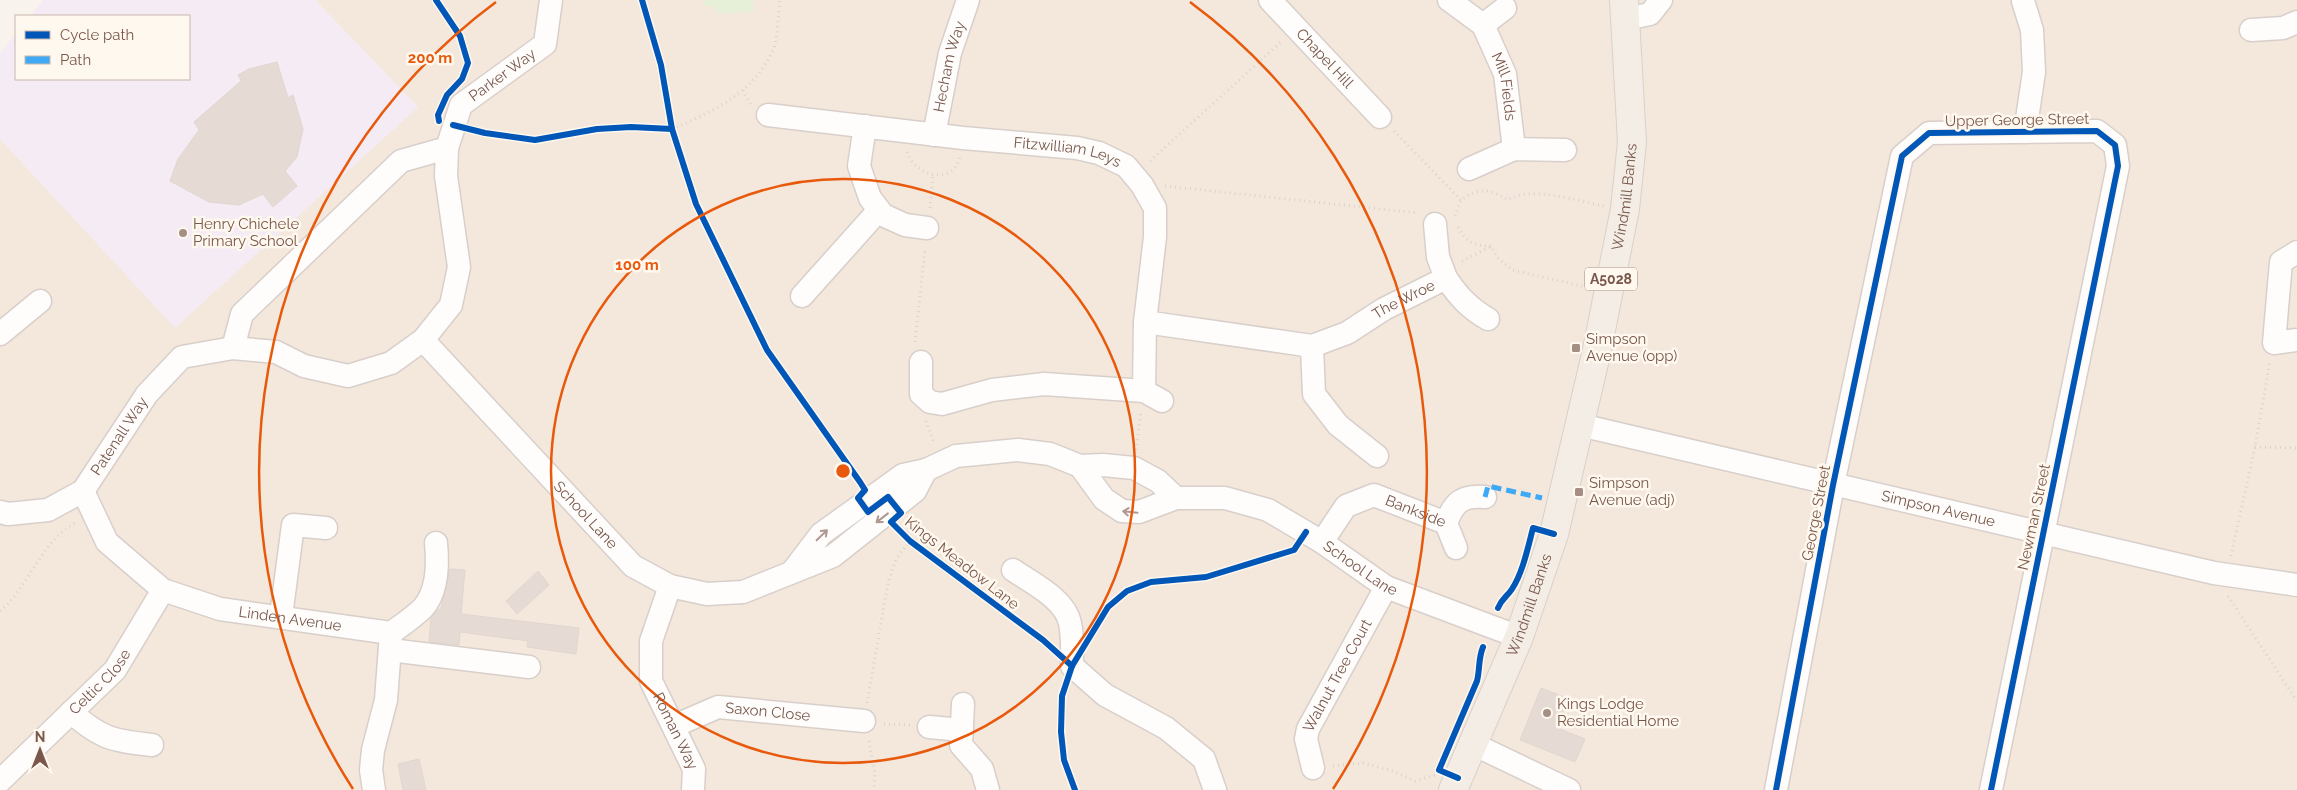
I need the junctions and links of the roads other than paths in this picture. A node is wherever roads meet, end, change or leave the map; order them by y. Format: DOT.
graph roads {
  1 [pos="551,0"];
  2 [pos="968,0"];
  3 [pos="1270,0"];
  4 [pos="1449,0"];
  5 [pos="1661,0"];
  6 [pos="2023,1"];
  7 [pos="1505,8"];
  8 [pos="1625,10"];
  9 [pos="2297,22"];
  10 [pos="1483,25"];
  11 [pos="2251,30"];
  12 [pos="768,115"];
  13 [pos="1380,117"];
  14 [pos="865,126"];
  15 [pos="2025,132"];
  16 [pos="934,135"];
  17 [pos="448,148"];
  18 [pos="1514,150"];
  19 [pos="1565,150"];
  20 [pos="1470,169"];
  21 [pos="879,210"];
  22 [pos="1441,220"];
  23 [pos="927,228"];
  24 [pos="1884,241"];
  25 [pos="2101,250"];
  26 [pos="2297,252"];
  27 [pos="1445,274"];
  28 [pos="802,296"];
  29 [pos="40,301"];
  30 [pos="1488,319"];
  31 [pos="1145,322"];
  32 [pos="0,334"];
  33 [pos="423,340"];
  34 [pos="2297,340"];
  35 [pos="1312,346"];
  36 [pos="232,348"];
  37 [pos="921,362"];
  38 [pos="1580,425"];
  39 [pos="1377,456"];
  40 [pos="1080,466"];
  41 [pos="1833,485"];
  42 [pos="83,491"];
  43 [pos="1485,497"];
  44 [pos="1176,498"];
  45 [pos="0,512"];
  46 [pos="1446,523"];
  47 [pos="326,528"];
  48 [pos="2043,533"];
  49 [pos="1322,542"];
  50 [pos="436,543"];
  51 [pos="1456,548"];
  52 [pos="1013,570"];
  53 [pos="2297,585"];
  54 [pos="670,586"];
  55 [pos="1386,587"];
  56 [pos="163,590"];
  57 [pos="281,616"];
  58 [pos="1519,637"];
  59 [pos="391,641"];
  60 [pos="528,666"];
  61 [pos="963,704"];
  62 [pos="71,712"];
  63 [pos="864,721"];
  64 [pos="674,726"];
  65 [pos="929,727"];
  66 [pos="962,730"];
  67 [pos="1473,744"];
  68 [pos="152,745"];
  69 [pos="1313,768"];
  70 [pos="0,781"];
  71 [pos="1446,782"];
  72 [pos="374,790"];
  73 [pos="693,790"];
  74 [pos="988,790"];
  75 [pos="1214,790"];
  76 [pos="1569,790"];
  77 [pos="1776,790"];
  78 [pos="1990,790"];
  1 -- 17 [label="street, Parker Way"];
  2 -- 16 [label="street, Hecham Way"];
  3 -- 13 [label="street, Chapel Hill"];
  4 -- 10 [label="street, Mill Fields"];
  5 -- 8 [label="street"];
  6 -- 15 [label="street, Upper George Street"];
  7 -- 10 [label="street"];
  8 -- 38 [label="main road, Windmill Banks / A5028"];
  9 -- 11 [label="street"];
  10 -- 18 [label="street, Mill Fields"];
  12 -- 14 [label="street, Fitzwilliam Leys"];
  14 -- 16 [label="street, Fitzwilliam Leys"];
  14 -- 21 [label="street"];
  15 -- 24 [label="street, Upper George Street"];
  15 -- 25 [label="street, Upper George Street"];
  16 -- 31 [label="street, Fitzwilliam Leys"];
  17 -- 33 [label="street"];
  17 -- 36 [label="street"];
  18 -- 19 [label="street"];
  18 -- 20 [label="street"];
  21 -- 23 [label="street"];
  21 -- 28 [label="street"];
  22 -- 27 [label="street, The Wroe"];
  24 -- 41 [label="street, George Street"];
  25 -- 48 [label="street, Newman Street"];
  26 -- 34 [label="street"];
  27 -- 30 [label="street"];
  27 -- 35 [label="street, The Wroe"];
  29 -- 32 [label="street"];
  31 -- 35 [label="street, The Wroe"];
  31 -- 37 [label="street, Fitzwilliam Leys"];
  33 -- 36 [label="street"];
  33 -- 54 [label="street, School Lane"];
  35 -- 39 [label="street"];
  36 -- 42 [label="street, Patenall Way"];
  38 -- 41 [label="street, Simpson Avenue"];
  38 -- 58 [label="main road, Windmill Banks / A5028"];
  40 -- 44 [label="street"];
  44 -- 40 [label="street, one-way"];
  40 -- 54 [label="street, School Lane"];
  41 -- 48 [label="street, Simpson Avenue"];
  41 -- 77 [label="street, George Street"];
  42 -- 45 [label="street, Patenall Way"];
  42 -- 56 [label="street, Linden Avenue"];
  43 -- 46 [label="street, Bankside"];
  44 -- 49 [label="street, School Lane"];
  46 -- 49 [label="street, Bankside"];
  46 -- 51 [label="street"];
  47 -- 57 [label="street"];
  48 -- 53 [label="street, Simpson Avenue"];
  48 -- 78 [label="street, Newman Street"];
  49 -- 55 [label="street, School Lane"];
  50 -- 59 [label="street"];
  52 -- 75 [label="street"];
  54 -- 64 [label="street, Roman Way"];
  55 -- 58 [label="street, School Lane"];
  55 -- 69 [label="street, Walnut Tree Court"];
  56 -- 57 [label="street, Linden Avenue"];
  56 -- 62 [label="street, Celtic Close"];
  57 -- 59 [label="street, Linden Avenue"];
  58 -- 67 [label="main road, Windmill Banks / A5028"];
  59 -- 60 [label="street, Linden Avenue"];
  59 -- 72 [label="street"];
  61 -- 66 [label="street"];
  62 -- 68 [label="street"];
  62 -- 70 [label="street, Celtic Close"];
  63 -- 64 [label="street, Saxon Close"];
  64 -- 73 [label="street, Roman Way"];
  65 -- 66 [label="street"];
  66 -- 74 [label="street"];
  67 -- 71 [label="main road, A5028"];
  67 -- 76 [label="street"];
}
